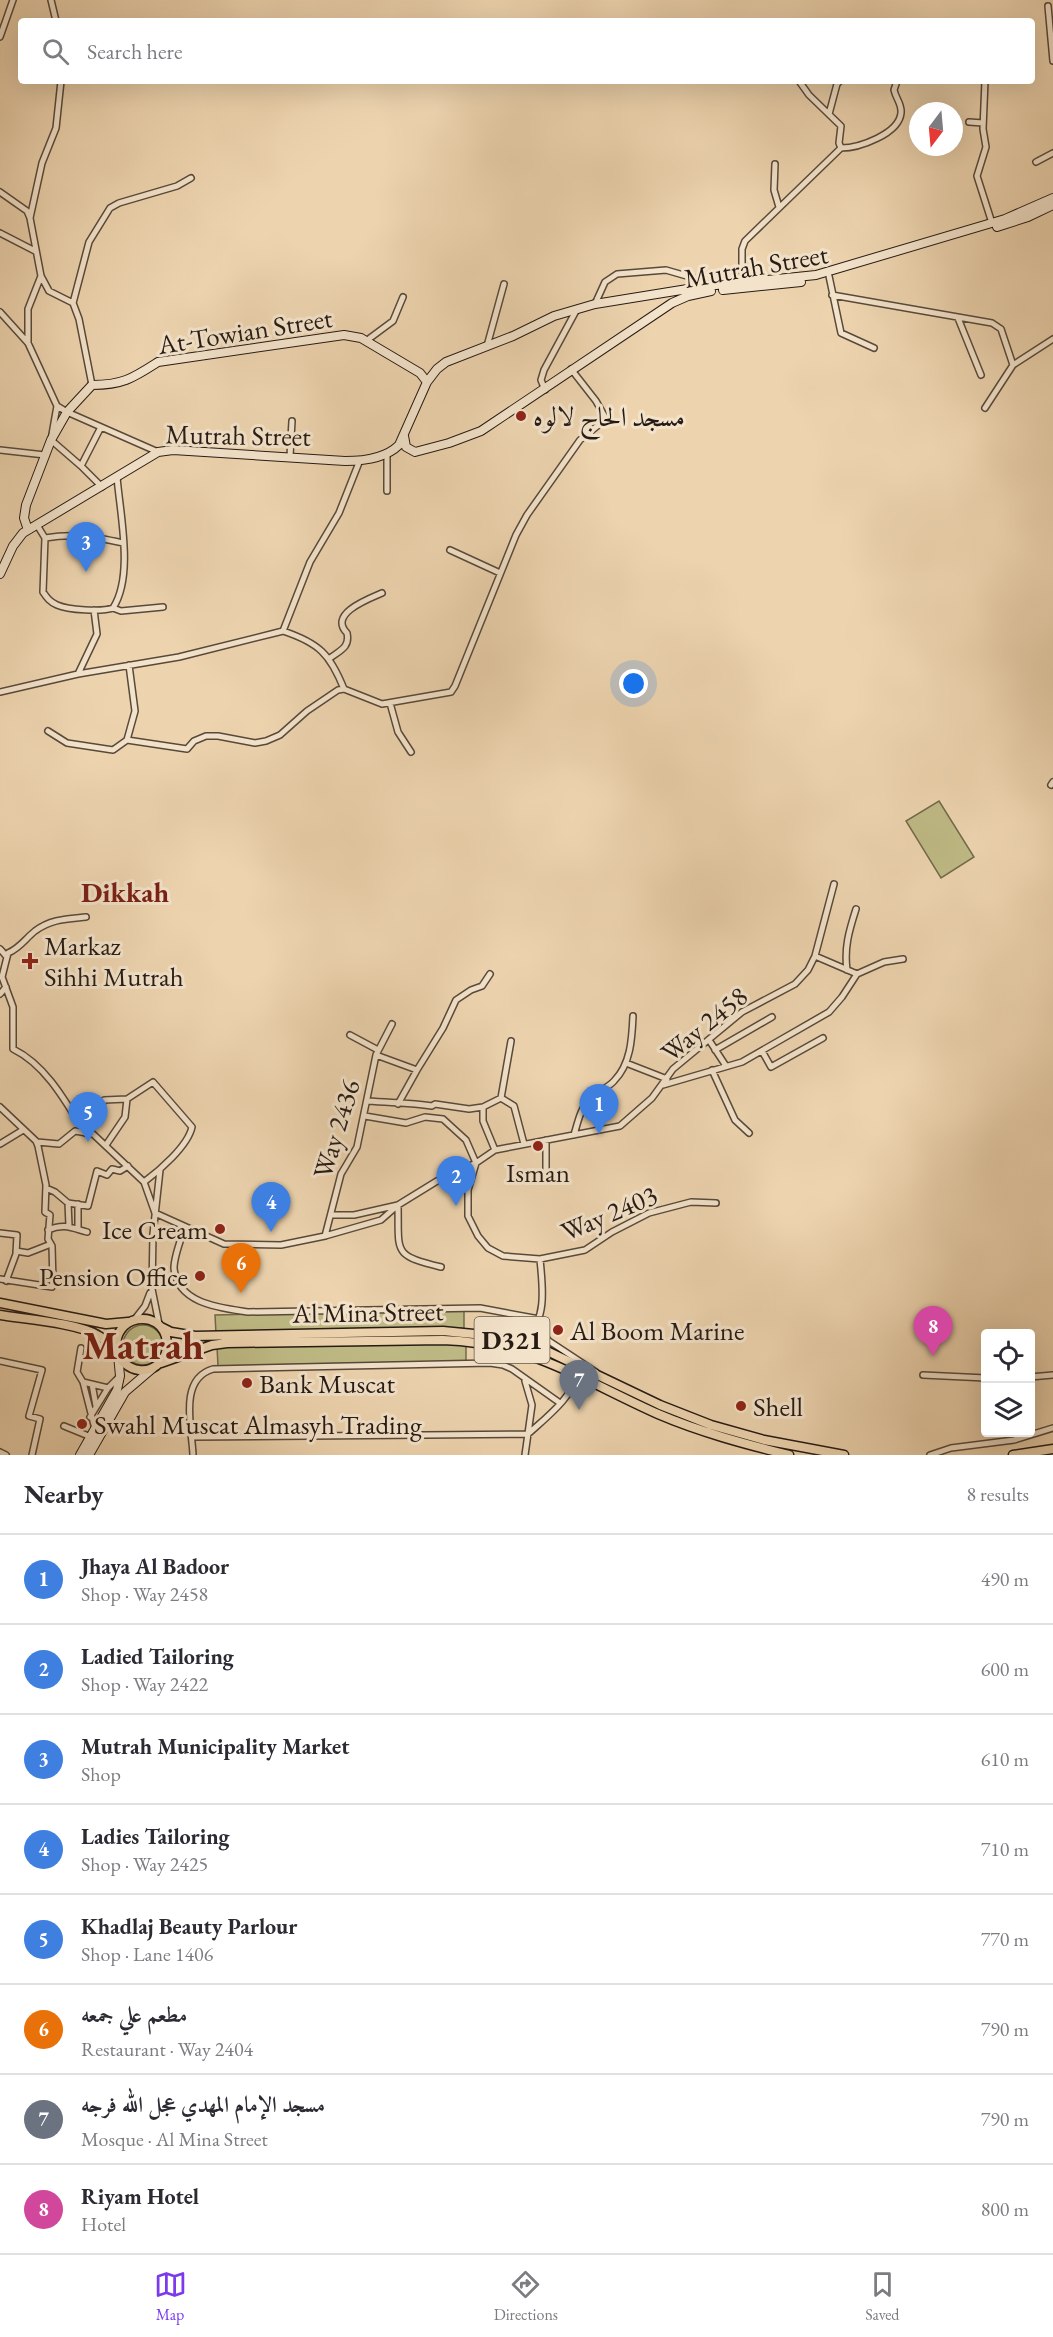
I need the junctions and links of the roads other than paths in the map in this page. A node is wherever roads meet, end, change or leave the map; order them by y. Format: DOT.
graph roads {
  1 [pos="13,0"];
  2 [pos="51,0"];
  3 [pos="1048,6"];
  4 [pos="55,18"];
  5 [pos="0,37"];
  6 [pos="1053,61"];
  7 [pos="61,84"];
  8 [pos="801,84"];
  9 [pos="837,84"];
  10 [pos="896,84"];
  11 [pos="985,84"];
  12 [pos="830,114"];
  13 [pos="969,122"];
  14 [pos="983,123"];
  15 [pos="842,148"];
  16 [pos="1053,153"];
  17 [pos="1036,162"];
  18 [pos="775,164"];
  19 [pos="191,178"];
  20 [pos="2,192"];
  21 [pos="1053,198"];
  22 [pos="0,201"];
  23 [pos="1053,205"];
  24 [pos="779,207"];
  25 [pos="30,218"];
  26 [pos="992,223"];
  27 [pos="0,233"];
  28 [pos="35,251"];
  29 [pos="41,276"];
  30 [pos="829,276"];
  31 [pos="701,282"];
  32 [pos="742,283"];
  33 [pos="504,284"];
  34 [pos="832,295"];
  35 [pos="648,296"];
  36 [pos="403,297"];
  37 [pos="73,303"];
  38 [pos="595,304"];
  39 [pos="577,309"];
  40 [pos="0,312"];
  41 [pos="656,314"];
  42 [pos="958,318"];
  43 [pos="1053,339"];
  44 [pos="366,341"];
  45 [pos="28,343"];
  46 [pos="488,346"];
  47 [pos="874,348"];
  48 [pos="1013,365"];
  49 [pos="571,369"];
  50 [pos="981,375"];
  51 [pos="427,382"];
  52 [pos="92,385"];
  53 [pos="545,390"];
  54 [pos="57,406"];
  55 [pos="985,408"];
  56 [pos="67,412"];
  57 [pos="292,421"];
  58 [pos="101,427"];
  59 [pos="404,435"];
  60 [pos="51,440"];
  61 [pos="0,450"];
  62 [pos="158,452"];
  63 [pos="387,454"];
  64 [pos="45,455"];
  65 [pos="290,456"];
  66 [pos="360,460"];
  67 [pos="81,466"];
  68 [pos="117,477"];
  69 [pos="102,487"];
  70 [pos="387,490"];
  71 [pos="37,525"];
  72 [pos="28,530"];
  73 [pos="45,538"];
  74 [pos="123,543"];
  75 [pos="450,550"];
  76 [pos="2,566"];
  77 [pos="500,573"];
  78 [pos="0,574"];
  79 [pos="382,593"];
  80 [pos="163,607"];
  81 [pos="113,608"];
  82 [pos="94,610"];
  83 [pos="283,631"];
  84 [pos="330,658"];
  85 [pos="129,665"];
  86 [pos="78,674"];
  87 [pos="344,689"];
  88 [pos="0,692"];
  89 [pos="390,703"];
  90 [pos="48,731"];
  91 [pos="127,741"];
  92 [pos="411,752"];
  93 [pos="834,884"];
  94 [pos="856,909"];
  95 [pos="86,917"];
  96 [pos="0,949"];
  97 [pos="815,956"];
  98 [pos="7,957"];
  99 [pos="903,959"];
  100 [pos="847,970"];
  101 [pos="490,974"];
  102 [pos="857,974"];
  103 [pos="6,987"];
  104 [pos="0,994"];
  105 [pos="633,1016"];
  106 [pos="771,1017"];
  107 [pos="392,1024"];
  108 [pos="350,1035"];
  109 [pos="823,1038"];
  110 [pos="709,1040"];
  111 [pos="511,1041"];
  112 [pos="715,1050"];
  113 [pos="762,1051"];
  114 [pos="377,1053"];
  115 [pos="626,1063"];
  116 [pos="726,1066"];
  117 [pos="417,1070"];
  118 [pos="712,1070"];
  119 [pos="665,1082"];
  120 [pos="67,1087"];
  121 [pos="58,1090"];
  122 [pos="501,1098"];
  123 [pos="127,1099"];
  124 [pos="368,1101"];
  125 [pos="398,1104"];
  126 [pos="0,1107"];
  127 [pos="483,1107"];
  128 [pos="98,1114"];
  129 [pos="365,1116"];
  130 [pos="23,1130"];
  131 [pos="85,1133"];
  132 [pos="749,1134"];
  133 [pos="574,1135"];
  134 [pos="546,1140"];
  135 [pos="37,1142"];
  136 [pos="0,1144"];
  137 [pos="106,1144"];
  138 [pos="524,1144"];
  139 [pos="495,1150"];
  140 [pos="476,1163"];
  141 [pos="128,1166"];
  142 [pos="160,1170"];
  143 [pos="546,1176"];
  144 [pos="144,1182"];
  145 [pos="46,1188"];
  146 [pos="68,1203"];
  147 [pos="716,1203"];
  148 [pos="78,1204"];
  149 [pos="398,1206"];
  150 [pos="155,1213"];
  151 [pos="332,1215"];
  152 [pos="69,1226"];
  153 [pos="185,1227"];
  154 [pos="78,1228"];
  155 [pos="48,1230"];
  156 [pos="87,1232"];
  157 [pos="0,1233"];
  158 [pos="325,1236"];
  159 [pos="51,1244"];
  160 [pos="16,1251"];
  161 [pos="540,1259"];
  162 [pos="441,1267"];
  163 [pos="3,1280"];
  164 [pos="71,1282"];
  165 [pos="53,1283"];
  166 [pos="152,1289"];
  167 [pos="0,1303"];
  168 [pos="0,1315"];
  169 [pos="539,1319"];
  170 [pos="131,1321"];
  171 [pos="160,1327"];
  172 [pos="477,1333"];
  173 [pos="81,1348"];
  174 [pos="117,1354"];
  175 [pos="0,1361"];
  176 [pos="158,1365"];
  177 [pos="572,1372"];
  178 [pos="1053,1375"];
  179 [pos="120,1376"];
  180 [pos="923,1376"];
  181 [pos="1035,1377"];
  182 [pos="605,1378"];
  183 [pos="981,1378"];
  184 [pos="525,1380"];
  185 [pos="83,1382"];
  186 [pos="92,1384"];
  187 [pos="108,1388"];
  188 [pos="560,1403"];
  189 [pos="96,1407"];
  190 [pos="90,1417"];
  191 [pos="64,1426"];
  192 [pos="1053,1428"];
  193 [pos="95,1429"];
  194 [pos="528,1434"];
  195 [pos="91,1437"];
  196 [pos="192,1437"];
  197 [pos="1053,1443"];
  198 [pos="1053,1449"];
  199 [pos="0,1452"];
  200 [pos="6,1455"];
  201 [pos="32,1455"];
  202 [pos="80,1455"];
  203 [pos="89,1455"];
  204 [pos="193,1455"];
  205 [pos="525,1455"];
  206 [pos="789,1455"];
  207 [pos="844,1455"];
  208 [pos="930,1455"];
  209 [pos="1013,1455"];
  210 [pos="1018,1455"];
  1 -- 5 [label="street"];
  2 -- 4 [label="street"];
  3 -- 6 [label="street"];
  7 -- 25 [label="street"];
  8 -- 12 [label="street"];
  9 -- 12 [label="street"];
  10 -- 15 [label="street"];
  11 -- 14 [label="street"];
  12 -- 15 [label="street"];
  13 -- 14 [label="street"];
  14 -- 26 [label="street"];
  15 -- 24 [label="street"];
  16 -- 17 [label="street"];
  18 -- 24 [label="street"];
  19 -- 37 [label="street"];
  20 -- 22 [label="street"];
  20 -- 25 [label="street"];
  21 -- 26 [label="main road, Mutrah Street"];
  23 -- 30 [label="main road, Mutrah Street"];
  24 -- 32 [label="street"];
  25 -- 28 [label="street"];
  26 -- 32 [label="main road, Mutrah Street"];
  27 -- 28 [label="street"];
  28 -- 29 [label="street"];
  29 -- 37 [label="street"];
  29 -- 45 [label="street"];
  30 -- 34 [label="street"];
  30 -- 41 [label="main road, Mutrah Street"];
  31 -- 32 [label="main road, Mutrah Street"];
  31 -- 35 [label="main road, Mutrah Street"];
  31 -- 38 [label="street"];
  33 -- 46 [label="street"];
  34 -- 42 [label="street"];
  34 -- 47 [label="street"];
  35 -- 38 [label="main road, Mutrah Street"];
  35 -- 41 [label="main road"];
  36 -- 44 [label="street"];
  37 -- 52 [label="street"];
  38 -- 39 [label="main road, Mutrah Street"];
  39 -- 46 [label="main road, Mutrah Street"];
  39 -- 53 [label="street"];
  40 -- 45 [label="street"];
  41 -- 49 [label="main road, Mutrah Street"];
  42 -- 48 [label="street"];
  42 -- 50 [label="street"];
  43 -- 48 [label="street"];
  44 -- 51 [label="main road, At-Towian Street"];
  44 -- 52 [label="main road, At-Towian Street"];
  45 -- 54 [label="street"];
  46 -- 51 [label="main road, Mutrah Street"];
  48 -- 55 [label="street"];
  49 -- 53 [label="main road, Mutrah Street"];
  49 -- 77 [label="street"];
  51 -- 59 [label="main road, Mutrah Street"];
  52 -- 56 [label="main road"];
  53 -- 59 [label="main road, Mutrah Street"];
  54 -- 56 [label="street"];
  54 -- 60 [label="street"];
  56 -- 58 [label="street"];
  56 -- 60 [label="main road"];
  57 -- 65 [label="street"];
  58 -- 62 [label="street"];
  58 -- 67 [label="street"];
  59 -- 63 [label="main road, Mutrah Street"];
  60 -- 64 [label="main road"];
  60 -- 67 [label="street"];
  61 -- 64 [label="street"];
  62 -- 65 [label="main road, Mutrah Street"];
  62 -- 68 [label="main road, Mutrah Street"];
  63 -- 66 [label="main road, Mutrah Street"];
  63 -- 70 [label="street"];
  64 -- 72 [label="main road"];
  65 -- 66 [label="main road, Mutrah Street"];
  66 -- 83 [label="street"];
  67 -- 69 [label="street"];
  68 -- 69 [label="main road, Mutrah Street"];
  68 -- 74 [label="street"];
  69 -- 71 [label="main road, Mutrah Street"];
  71 -- 72 [label="main road, Mutrah Street"];
  71 -- 73 [label="street"];
  72 -- 76 [label="main road, Mutrah Street"];
  73 -- 74 [label="street"];
  73 -- 82 [label="street"];
  74 -- 81 [label="street"];
  75 -- 77 [label="street"];
  76 -- 78 [label="main road, Mutrah Street"];
  77 -- 89 [label="street"];
  79 -- 84 [label="street"];
  80 -- 81 [label="street"];
  81 -- 82 [label="street"];
  82 -- 86 [label="street"];
  83 -- 84 [label="street"];
  83 -- 85 [label="street"];
  84 -- 87 [label="street"];
  85 -- 86 [label="street"];
  85 -- 91 [label="street"];
  86 -- 88 [label="street"];
  87 -- 89 [label="street"];
  87 -- 91 [label="street"];
  89 -- 92 [label="street"];
  90 -- 91 [label="street"];
  93 -- 97 [label="street, Way 2458"];
  94 -- 100 [label="street"];
  95 -- 98 [label="street"];
  96 -- 98 [label="street"];
  97 -- 100 [label="street"];
  97 -- 110 [label="street, Way 2458"];
  98 -- 103 [label="street"];
  99 -- 102 [label="street"];
  100 -- 102 [label="street"];
  101 -- 117 [label="street"];
  102 -- 113 [label="street"];
  103 -- 104 [label="street"];
  103 -- 121 [label="street"];
  105 -- 115 [label="street"];
  106 -- 112 [label="street"];
  107 -- 114 [label="street"];
  108 -- 114 [label="street"];
  109 -- 113 [label="street"];
  110 -- 112 [label="street"];
  110 -- 119 [label="street, Way 2458"];
  111 -- 122 [label="street"];
  112 -- 116 [label="street"];
  113 -- 116 [label="street"];
  114 -- 117 [label="street, Way 2436"];
  114 -- 124 [label="street, Way 2436"];
  115 -- 119 [label="street"];
  115 -- 133 [label="street"];
  116 -- 118 [label="street"];
  117 -- 125 [label="street"];
  118 -- 119 [label="street"];
  118 -- 132 [label="street"];
  119 -- 133 [label="street, Way 2458"];
  120 -- 121 [label="street"];
  121 -- 131 [label="street"];
  122 -- 127 [label="street"];
  122 -- 138 [label="street"];
  123 -- 128 [label="street"];
  123 -- 137 [label="street"];
  123 -- 142 [label="street"];
  124 -- 125 [label="street"];
  124 -- 129 [label="street, Way 2436"];
  125 -- 127 [label="street"];
  126 -- 130 [label="street"];
  127 -- 139 [label="street"];
  129 -- 140 [label="street"];
  129 -- 151 [label="street, Way 2436"];
  130 -- 135 [label="street"];
  130 -- 136 [label="street"];
  131 -- 135 [label="street"];
  131 -- 137 [label="street"];
  133 -- 134 [label="street, Way 2458"];
  134 -- 138 [label="street, Way 2458"];
  134 -- 143 [label="street"];
  135 -- 145 [label="street"];
  137 -- 141 [label="street"];
  138 -- 139 [label="street, Way 2458"];
  139 -- 140 [label="street, Way 2458"];
  140 -- 149 [label="street, Way 2458"];
  140 -- 161 [label="street"];
  141 -- 144 [label="street"];
  141 -- 148 [label="street"];
  142 -- 144 [label="street"];
  142 -- 150 [label="street"];
  144 -- 150 [label="street"];
  145 -- 146 [label="street"];
  145 -- 155 [label="street"];
  146 -- 148 [label="street"];
  146 -- 152 [label="street"];
  147 -- 161 [label="street, Way 2403"];
  148 -- 154 [label="street"];
  149 -- 151 [label="street"];
  149 -- 158 [label="street, Way 2458"];
  149 -- 162 [label="street"];
  150 -- 153 [label="street, Way 2458"];
  150 -- 166 [label="street"];
  151 -- 158 [label="street, Way 2436"];
  152 -- 154 [label="street"];
  152 -- 155 [label="street"];
  153 -- 158 [label="street, Way 2458"];
  153 -- 169 [label="street"];
  154 -- 156 [label="street"];
  155 -- 159 [label="street"];
  157 -- 160 [label="street"];
  159 -- 160 [label="street"];
  159 -- 165 [label="street"];
  160 -- 163 [label="street"];
  161 -- 169 [label="street, Way 2403"];
  163 -- 165 [label="street"];
  164 -- 165 [label="street"];
  166 -- 170 [label="street"];
  166 -- 171 [label="street"];
  167 -- 170 [label="main road, D321"];
  168 -- 174 [label="main road, D321"];
  169 -- 172 [label="street"];
  169 -- 182 [label="street"];
  170 -- 171 [label="main road, D321"];
  170 -- 174 [label="main road"];
  171 -- 172 [label="main road, Al Mina Street / D321"];
  171 -- 176 [label="main road"];
  172 -- 182 [label="main road, Al Mina Street / D321"];
  173 -- 185 [label="street"];
  174 -- 176 [label="main road, D321"];
  174 -- 179 [label="main road"];
  175 -- 201 [label="street"];
  176 -- 177 [label="main road, Al Mina Street / D321"];
  176 -- 203 [label="main road"];
  177 -- 188 [label="street"];
  177 -- 206 [label="main road, Al Mina Street / D321"];
  178 -- 181 [label="street"];
  179 -- 187 [label="street"];
  179 -- 193 [label="main road"];
  180 -- 183 [label="street"];
  182 -- 207 [label="main road, Al Mina Street / D321"];
  184 -- 188 [label="street"];
  184 -- 194 [label="street"];
  184 -- 196 [label="street"];
  185 -- 186 [label="street"];
  185 -- 190 [label="street"];
  186 -- 187 [label="street"];
  186 -- 189 [label="street"];
  187 -- 189 [label="street"];
  188 -- 194 [label="street"];
  189 -- 190 [label="street"];
  190 -- 193 [label="street"];
  191 -- 195 [label="street"];
  192 -- 208 [label="street"];
  193 -- 195 [label="main road"];
  194 -- 196 [label="street"];
  194 -- 205 [label="street"];
  195 -- 202 [label="main road"];
  196 -- 204 [label="street"];
  197 -- 210 [label="main road"];
  198 -- 210 [label="main road"];
  199 -- 200 [label="street"];
  209 -- 210 [label="main road"];
}
